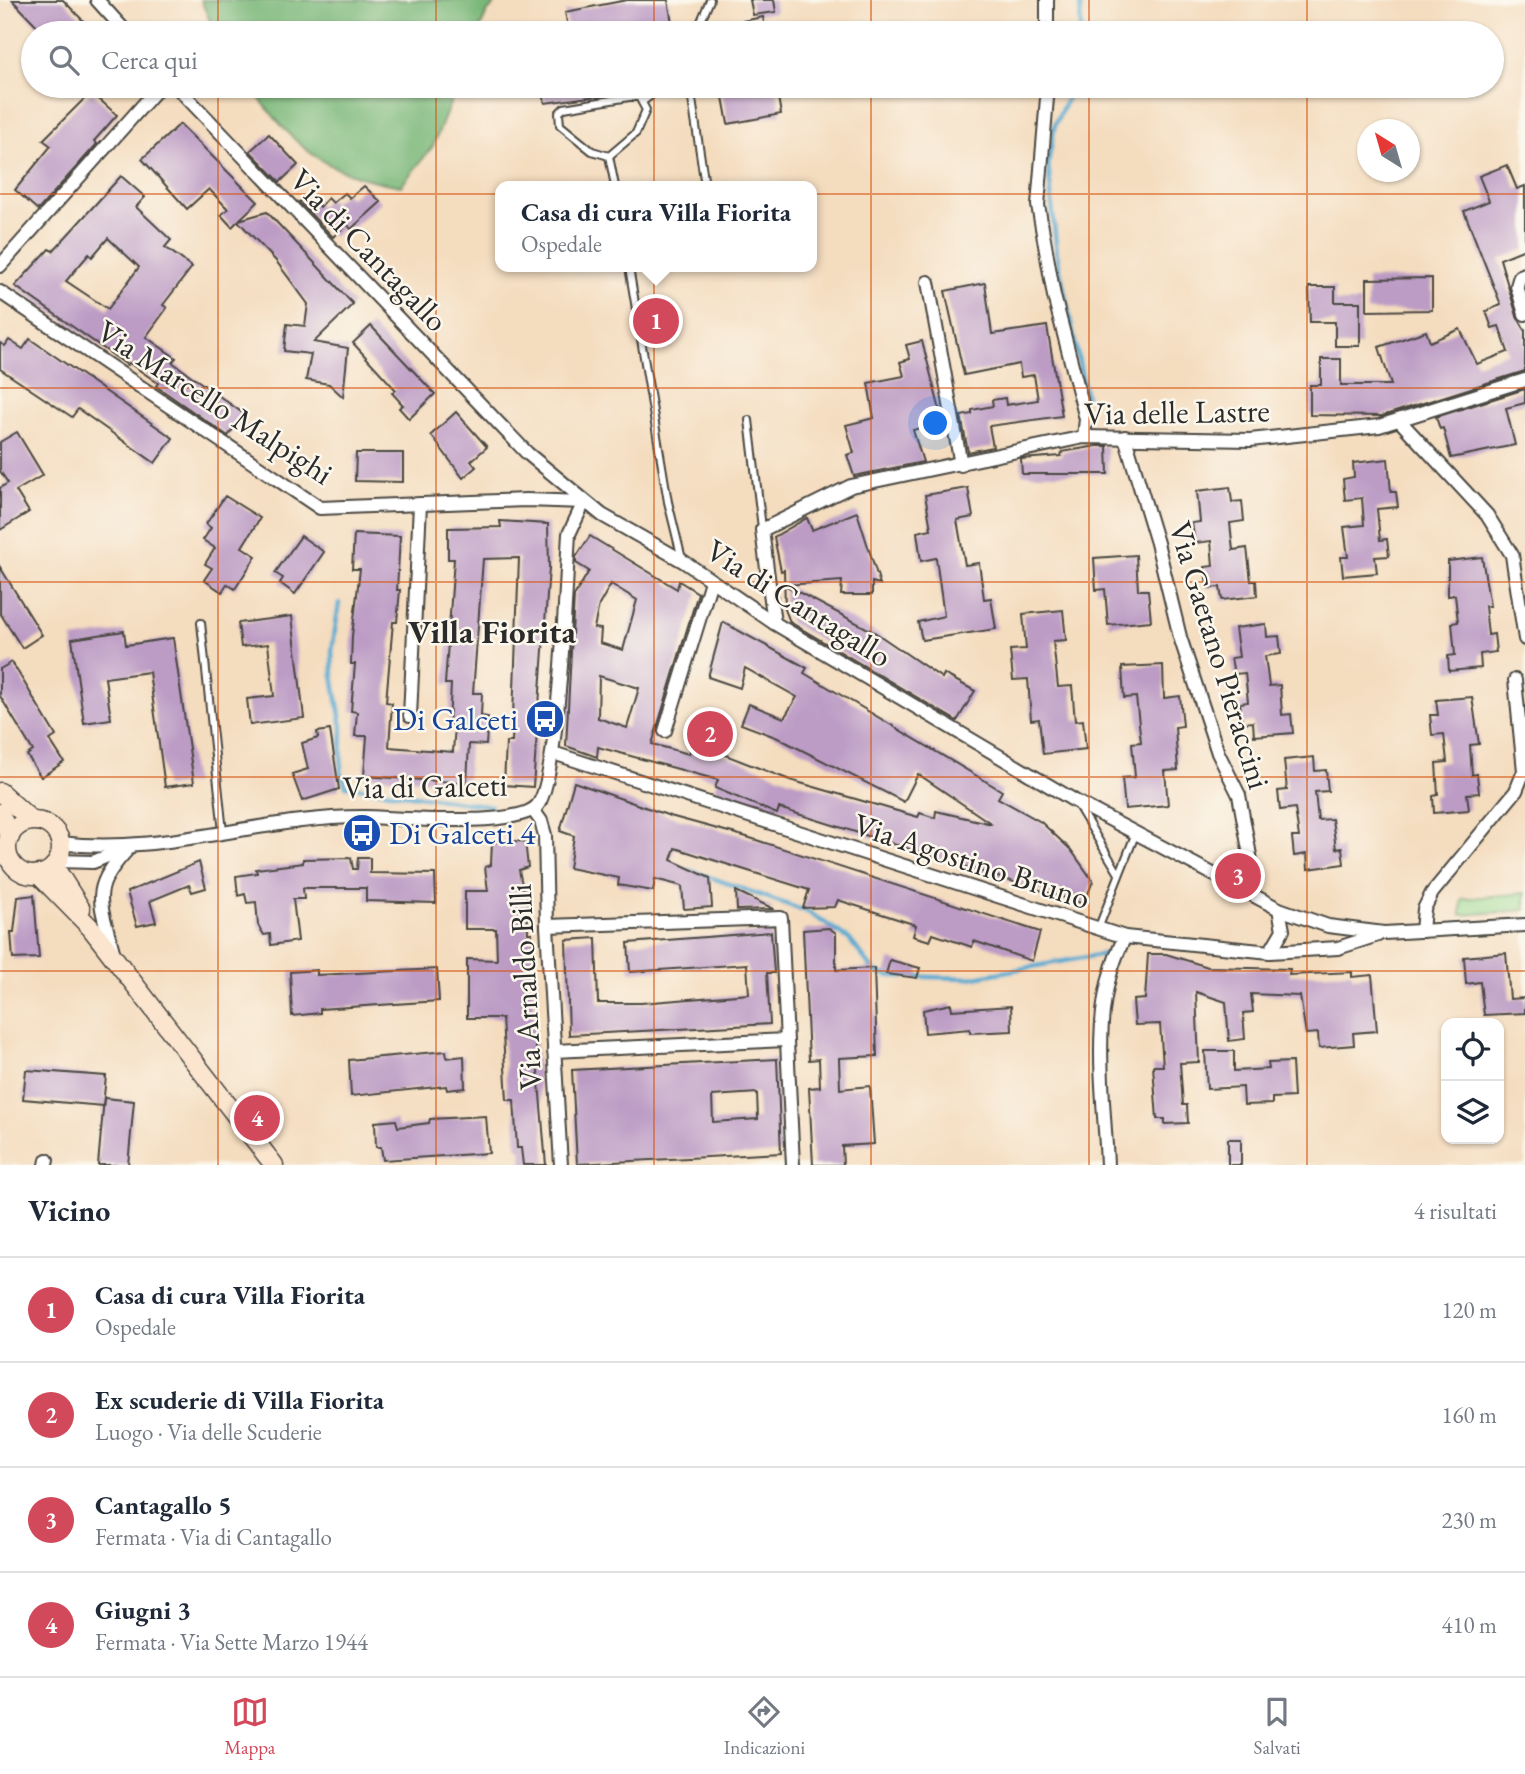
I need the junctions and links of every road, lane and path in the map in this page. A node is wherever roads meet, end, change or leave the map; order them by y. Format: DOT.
graph roads {
  1 [pos="97,0"];
  2 [pos="710,0"];
  3 [pos="1047,0"];
  4 [pos="116,21"];
  5 [pos="701,21"];
  6 [pos="1047,21"];
  7 [pos="149,98"];
  8 [pos="187,98"];
  9 [pos="623,98"];
  10 [pos="640,98"];
  11 [pos="647,98"];
  12 [pos="692,98"];
  13 [pos="1047,98"];
  14 [pos="642,102"];
  15 [pos="609,156"];
  16 [pos="614,181"];
  17 [pos="704,181"];
  18 [pos="0,266"];
  19 [pos="630,272"];
  20 [pos="1525,274"];
  21 [pos="928,282"];
  22 [pos="0,292"];
  23 [pos="1525,314"];
  24 [pos="1525,380"];
  25 [pos="748,420"];
  26 [pos="1399,420"];
  27 [pos="1125,436"];
  28 [pos="1084,437"];
  29 [pos="961,465"];
  30 [pos="584,502"];
  31 [pos="420,504"];
  32 [pos="762,530"];
  33 [pos="682,561"];
  34 [pos="711,580"];
  35 [pos="201,623"];
  36 [pos="774,623"];
  37 [pos="1525,639"];
  38 [pos="1516,680"];
  39 [pos="411,716"];
  40 [pos="665,731"];
  41 [pos="553,753"];
  42 [pos="0,792"];
  43 [pos="1075,801"];
  44 [pos="533,810"];
  45 [pos="0,813"];
  46 [pos="32,821"];
  47 [pos="223,832"];
  48 [pos="1135,835"];
  49 [pos="6,846"];
  50 [pos="129,848"];
  51 [pos="58,857"];
  52 [pos="0,873"];
  53 [pos="30,873"];
  54 [pos="1119,874"];
  55 [pos="1244,890"];
  56 [pos="1279,909"];
  57 [pos="1525,925"];
  58 [pos="547,926"];
  59 [pos="91,928"];
  60 [pos="1098,929"];
  61 [pos="1422,931"];
  62 [pos="1384,933"];
  63 [pos="1125,937"];
  64 [pos="1270,952"];
  65 [pos="114,956"];
  66 [pos="786,1040"];
  67 [pos="554,1051"];
  68 [pos="274,1165"];
  69 [pos="561,1165"];
  70 [pos="793,1165"];
  71 [pos="1107,1165"];
  1 -- 4 [label="street"];
  2 -- 5 [label="lane"];
  3 -- 6 [label="street"];
  7 -- 18 [label="street"];
  8 -- 30 [label="street, Via di Cantagallo"];
  9 -- 15 [label="lane"];
  10 -- 14 [label="lane"];
  11 -- 14 [label="lane"];
  12 -- 17 [label="lane"];
  13 -- 28 [label="street"];
  14 -- 15 [label="lane"];
  15 -- 16 [label="lane"];
  19 -- 33 [label="lane"];
  20 -- 23 [label="street"];
  21 -- 29 [label="street"];
  22 -- 31 [label="street, Via Marcello Malpighi"];
  24 -- 26 [label="street, Via delle Lastre"];
  25 -- 32 [label="lane"];
  26 -- 27 [label="street, Via delle Lastre"];
  26 -- 37 [label="street"];
  27 -- 28 [label="street, Via delle Lastre"];
  27 -- 55 [label="street, Via Gaetano Pieraccini"];
  28 -- 29 [label="street, Via delle Lastre"];
  29 -- 32 [label="street, Via delle Lastre"];
  30 -- 31 [label="street, Via Marcello Malpighi"];
  30 -- 33 [label="street, Via di Cantagallo"];
  30 -- 41 [label="street, Via di Galceti"];
  31 -- 39 [label="street"];
  32 -- 36 [label="street"];
  33 -- 34 [label="street, Via di Cantagallo"];
  34 -- 36 [label="street, Via di Cantagallo"];
  34 -- 40 [label="street"];
  35 -- 47 [label="lane"];
  36 -- 43 [label="street, Via di Cantagallo"];
  38 -- 61 [label="street"];
  41 -- 44 [label="street, Via di Galceti"];
  41 -- 60 [label="street, Via Agostino Bruno"];
  42 -- 46 [label="street"];
  43 -- 48 [label="street, Via di Cantagallo"];
  43 -- 54 [label="lane"];
  44 -- 47 [label="street, Via di Galceti"];
  44 -- 58 [label="street, Via Arnaldo Billi"];
  45 -- 49 [label="street"];
  46 -- 49 [label="street"];
  46 -- 51 [label="street"];
  47 -- 50 [label="street, Via di Galceti"];
  48 -- 54 [label="lane"];
  48 -- 55 [label="street, Via di Cantagallo"];
  49 -- 53 [label="street"];
  50 -- 51 [label="street, Via di Galceti"];
  50 -- 65 [label="street"];
  51 -- 53 [label="street"];
  51 -- 59 [label="street"];
  52 -- 53 [label="street"];
  53 -- 59 [label="street"];
  54 -- 60 [label="lane"];
  55 -- 56 [label="street, Via di Cantagallo"];
  56 -- 62 [label="street, Via di Cantagallo"];
  56 -- 64 [label="street"];
  57 -- 61 [label="street, Via di Cantagallo"];
  58 -- 66 [label="street"];
  58 -- 67 [label="street, Via Arnaldo Billi"];
  59 -- 65 [label="street"];
  60 -- 63 [label="street, Via Agostino Bruno"];
  61 -- 62 [label="street, Via di Cantagallo"];
  62 -- 64 [label="street, Via Agostino Bruno"];
  63 -- 64 [label="street, Via Agostino Bruno"];
  63 -- 71 [label="street"];
  65 -- 68 [label="street"];
  66 -- 67 [label="street"];
  66 -- 70 [label="street"];
  67 -- 69 [label="street, Via Arnaldo Billi"];
}
